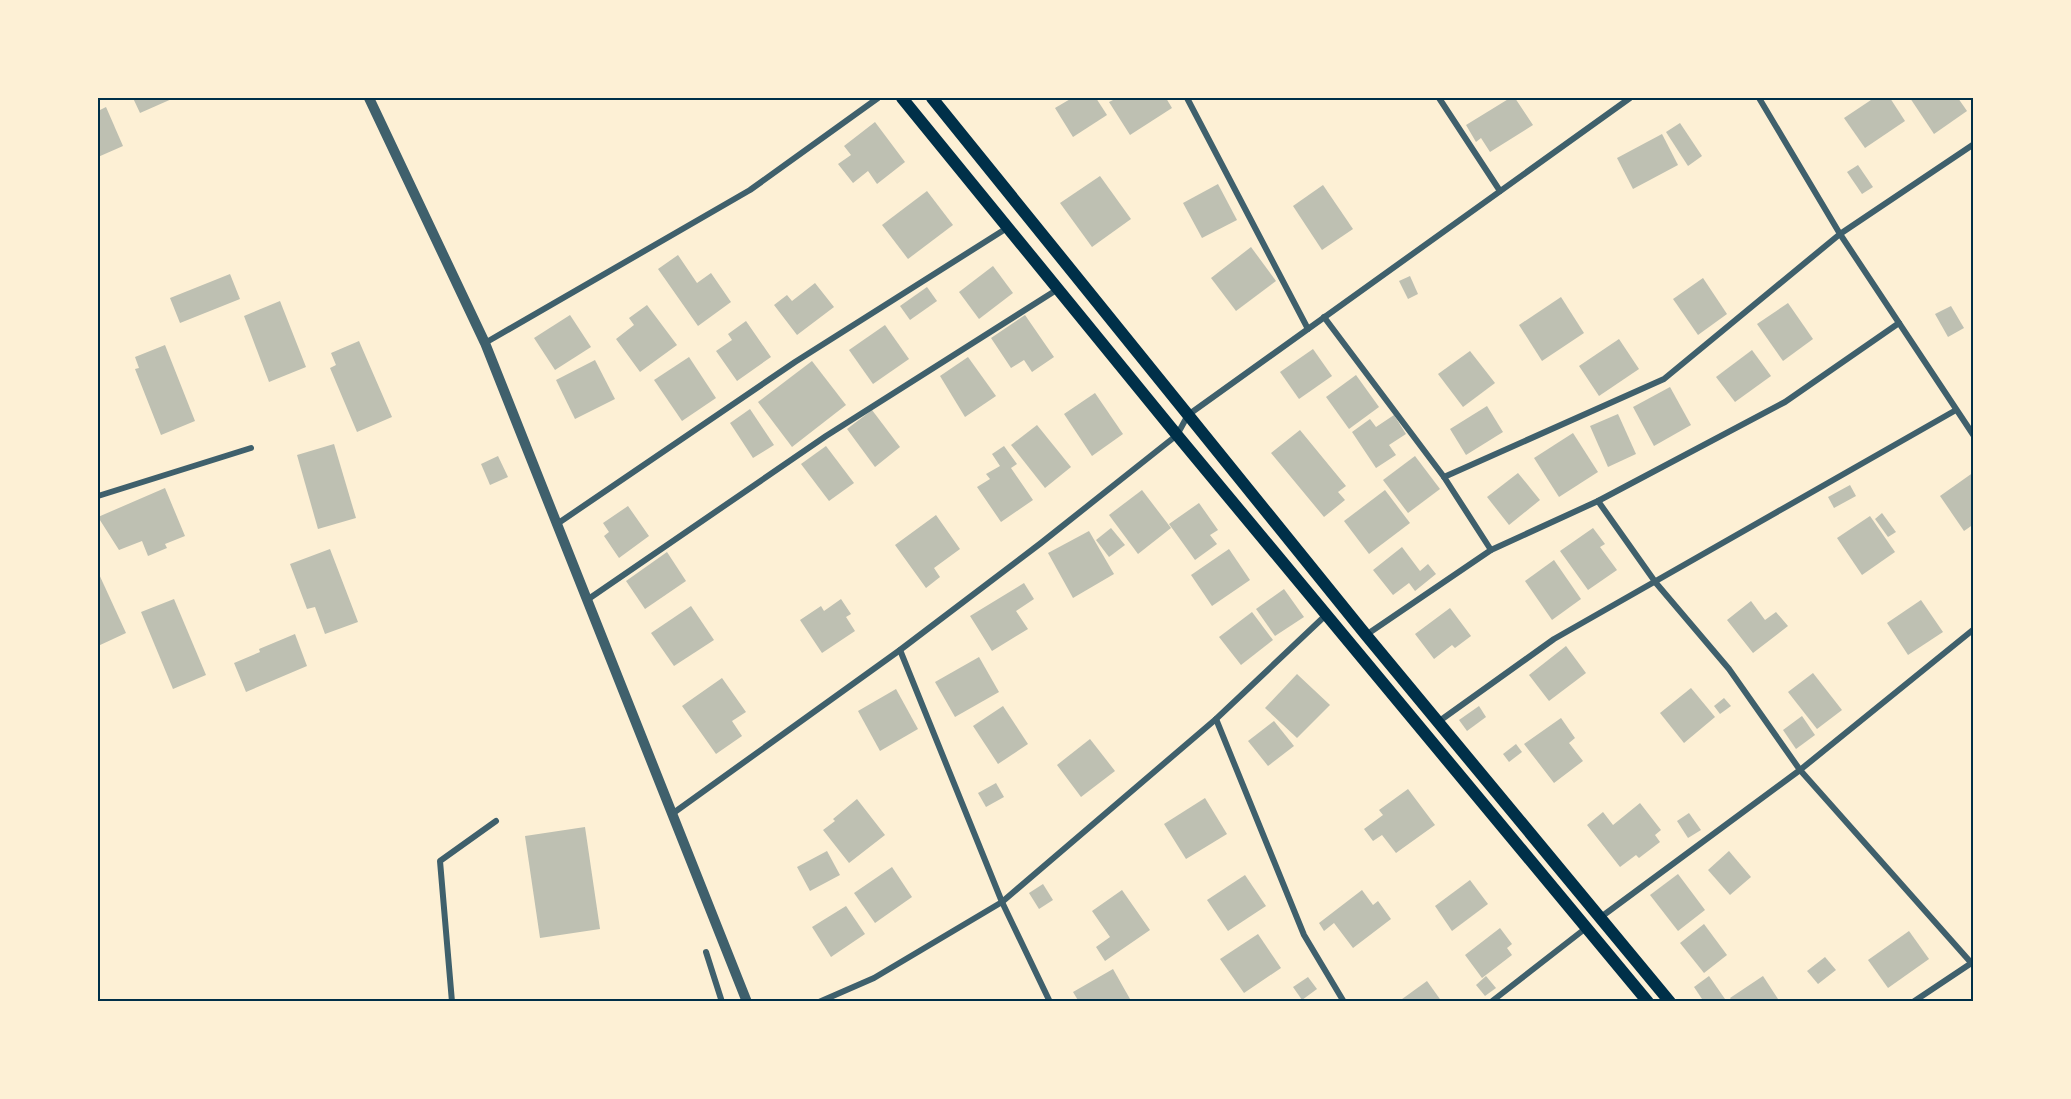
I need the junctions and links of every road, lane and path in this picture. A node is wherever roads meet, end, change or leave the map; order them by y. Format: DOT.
graph roads {
  1 [pos="369,98"];
  2 [pos="878,98"];
  3 [pos="902,98"];
  4 [pos="932,98"];
  5 [pos="1187,98"];
  6 [pos="1439,98"];
  7 [pos="1630,98"];
  8 [pos="1759,98"];
  9 [pos="1974,144"];
  10 [pos="1500,190"];
  11 [pos="1007,228"];
  12 [pos="1840,234"];
  13 [pos="1058,289"];
  14 [pos="1324,317"];
  15 [pos="1899,323"];
  16 [pos="1308,329"];
  17 [pos="485,343"];
  18 [pos="1956,410"];
  19 [pos="1188,415"];
  20 [pos="1971,426"];
  21 [pos="1177,435"];
  22 [pos="1974,436"];
  23 [pos="251,448"];
  24 [pos="1444,477"];
  25 [pos="98,496"];
  26 [pos="1598,501"];
  27 [pos="557,524"];
  28 [pos="1491,550"];
  29 [pos="1656,583"];
  30 [pos="587,600"];
  31 [pos="1327,614"];
  32 [pos="1974,629"];
  33 [pos="1366,635"];
  34 [pos="900,650"];
  35 [pos="1216,719"];
  36 [pos="1438,722"];
  37 [pos="1800,770"];
  38 [pos="672,814"];
  39 [pos="496,821"];
  40 [pos="1002,902"];
  41 [pos="1601,917"];
  42 [pos="1586,927"];
  43 [pos="706,952"];
  44 [pos="1973,964"];
  45 [pos="452,1002"];
  46 [pos="722,1002"];
  47 [pos="747,1002"];
  48 [pos="819,1002"];
  49 [pos="1050,1002"];
  50 [pos="1344,1002"];
  51 [pos="1491,1002"];
  52 [pos="1648,1002"];
  53 [pos="1670,1002"];
  54 [pos="1913,1002"];
  1 -- 17 [label="street"];
  2 -- 17 [label="street"];
  3 -- 11 [label="main road"];
  4 -- 19 [label="main road"];
  5 -- 16 [label="street"];
  6 -- 10 [label="street"];
  7 -- 10 [label="street"];
  8 -- 12 [label="street"];
  9 -- 12 [label="street"];
  10 -- 14 [label="street"];
  11 -- 13 [label="main road"];
  11 -- 27 [label="street"];
  12 -- 15 [label="street"];
  12 -- 24 [label="street"];
  13 -- 21 [label="main road"];
  13 -- 30 [label="street"];
  14 -- 16 [label="street"];
  14 -- 24 [label="street"];
  15 -- 18 [label="street"];
  15 -- 26 [label="street"];
  16 -- 19 [label="street"];
  17 -- 27 [label="street"];
  18 -- 20 [label="street"];
  18 -- 29 [label="street"];
  19 -- 21 [label="street"];
  19 -- 33 [label="main road"];
  20 -- 22 [label="street"];
  21 -- 31 [label="main road"];
  21 -- 34 [label="street"];
  23 -- 25 [label="street"];
  24 -- 28 [label="street"];
  26 -- 28 [label="street"];
  26 -- 29 [label="street"];
  27 -- 30 [label="street"];
  28 -- 33 [label="street"];
  29 -- 36 [label="street"];
  29 -- 37 [label="street"];
  30 -- 38 [label="street"];
  31 -- 35 [label="street"];
  31 -- 42 [label="main road"];
  32 -- 37 [label="street"];
  33 -- 36 [label="main road"];
  34 -- 38 [label="street"];
  34 -- 40 [label="street"];
  35 -- 40 [label="street"];
  35 -- 50 [label="street"];
  36 -- 41 [label="main road"];
  37 -- 41 [label="street"];
  37 -- 44 [label="street"];
  38 -- 47 [label="street"];
  39 -- 45 [label="street"];
  40 -- 48 [label="street"];
  40 -- 49 [label="street"];
  41 -- 53 [label="main road"];
  42 -- 51 [label="street"];
  42 -- 52 [label="main road"];
  43 -- 46 [label="street"];
  44 -- 54 [label="street"];
}
